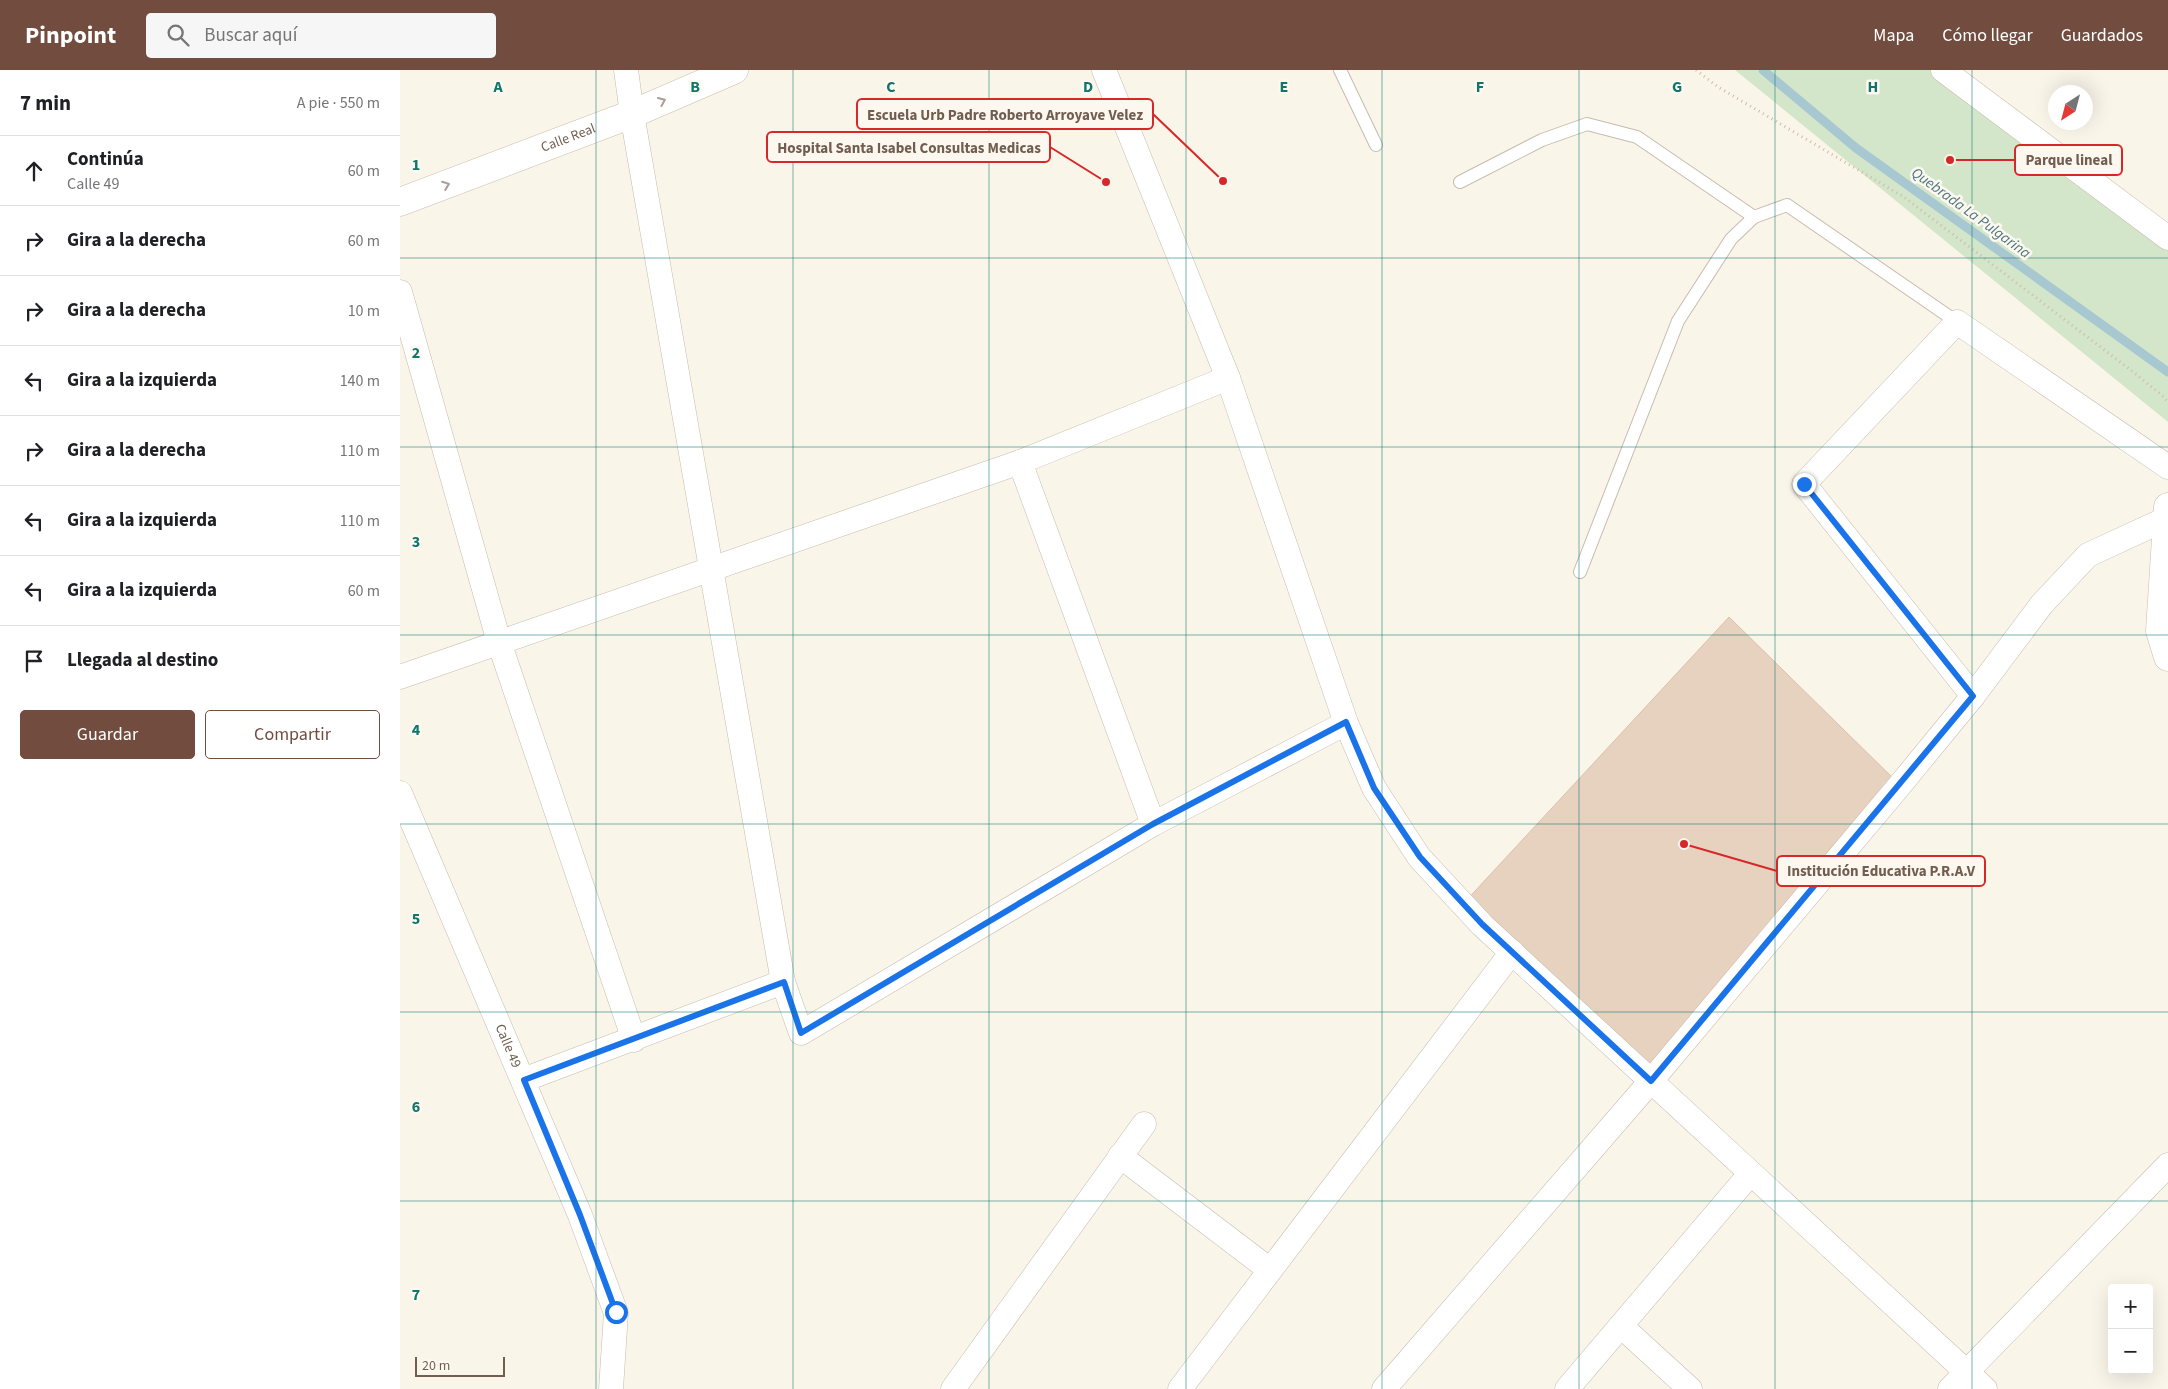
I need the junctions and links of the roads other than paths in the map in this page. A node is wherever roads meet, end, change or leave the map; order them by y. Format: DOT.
graph roads {
  1 [pos="626,70"];
  2 [pos="734,70"];
  3 [pos="1104,70"];
  4 [pos="1340,70"];
  5 [pos="1943,70"];
  6 [pos="632,114"];
  7 [pos="1376,145"];
  8 [pos="1460,182"];
  9 [pos="400,202"];
  10 [pos="1754,217"];
  11 [pos="2168,238"];
  12 [pos="400,292"];
  13 [pos="1957,322"];
  14 [pos="1228,378"];
  15 [pos="1020,462"];
  16 [pos="2168,467"];
  17 [pos="2167,513"];
  18 [pos="712,570"];
  19 [pos="1580,572"];
  20 [pos="2166,577"];
  21 [pos="499,642"];
  22 [pos="2168,657"];
  23 [pos="400,678"];
  24 [pos="1973,696"];
  25 [pos="1346,722"];
  26 [pos="400,793"];
  27 [pos="1153,824"];
  28 [pos="1512,952"];
  29 [pos="784,982"];
  30 [pos="634,1040"];
  31 [pos="524,1080"];
  32 [pos="1651,1081"];
  33 [pos="1144,1124"];
  34 [pos="1120,1156"];
  35 [pos="2168,1165"];
  36 [pos="1750,1174"];
  37 [pos="1270,1270"];
  38 [pos="1621,1326"];
  39 [pos="1966,1372"];
  40 [pos="611,1389"];
  41 [pos="952,1389"];
  42 [pos="1180,1389"];
  43 [pos="1384,1389"];
  44 [pos="1568,1389"];
  45 [pos="1690,1389"];
  46 [pos="1950,1389"];
  47 [pos="1984,1389"];
  1 -- 6 [label="street"];
  6 -- 2 [label="street, Calle Real, one-way"];
  3 -- 14 [label="street"];
  4 -- 7 [label="lane"];
  5 -- 11 [label="street"];
  9 -- 6 [label="street, Calle Real, one-way"];
  6 -- 18 [label="street"];
  8 -- 10 [label="lane"];
  10 -- 13 [label="lane"];
  10 -- 19 [label="lane"];
  12 -- 21 [label="street"];
  13 -- 16 [label="street"];
  13 -- 24 [label="street"];
  14 -- 15 [label="street"];
  14 -- 25 [label="street"];
  15 -- 18 [label="street"];
  15 -- 27 [label="street"];
  17 -- 20 [label="street"];
  17 -- 24 [label="street"];
  18 -- 21 [label="street"];
  18 -- 29 [label="street"];
  20 -- 22 [label="street"];
  21 -- 23 [label="street"];
  21 -- 30 [label="street"];
  24 -- 32 [label="street"];
  25 -- 27 [label="street"];
  25 -- 28 [label="street"];
  26 -- 31 [label="street, Calle 49"];
  27 -- 29 [label="street"];
  28 -- 32 [label="street"];
  28 -- 37 [label="street"];
  29 -- 30 [label="street"];
  30 -- 31 [label="street"];
  31 -- 40 [label="street, Calle 49"];
  32 -- 36 [label="street"];
  32 -- 43 [label="street"];
  33 -- 34 [label="street"];
  34 -- 37 [label="street"];
  34 -- 41 [label="street"];
  35 -- 39 [label="street"];
  36 -- 38 [label="street"];
  36 -- 39 [label="street"];
  37 -- 42 [label="street"];
  38 -- 44 [label="street"];
  38 -- 45 [label="street"];
  39 -- 46 [label="street"];
  39 -- 47 [label="street"];
}
